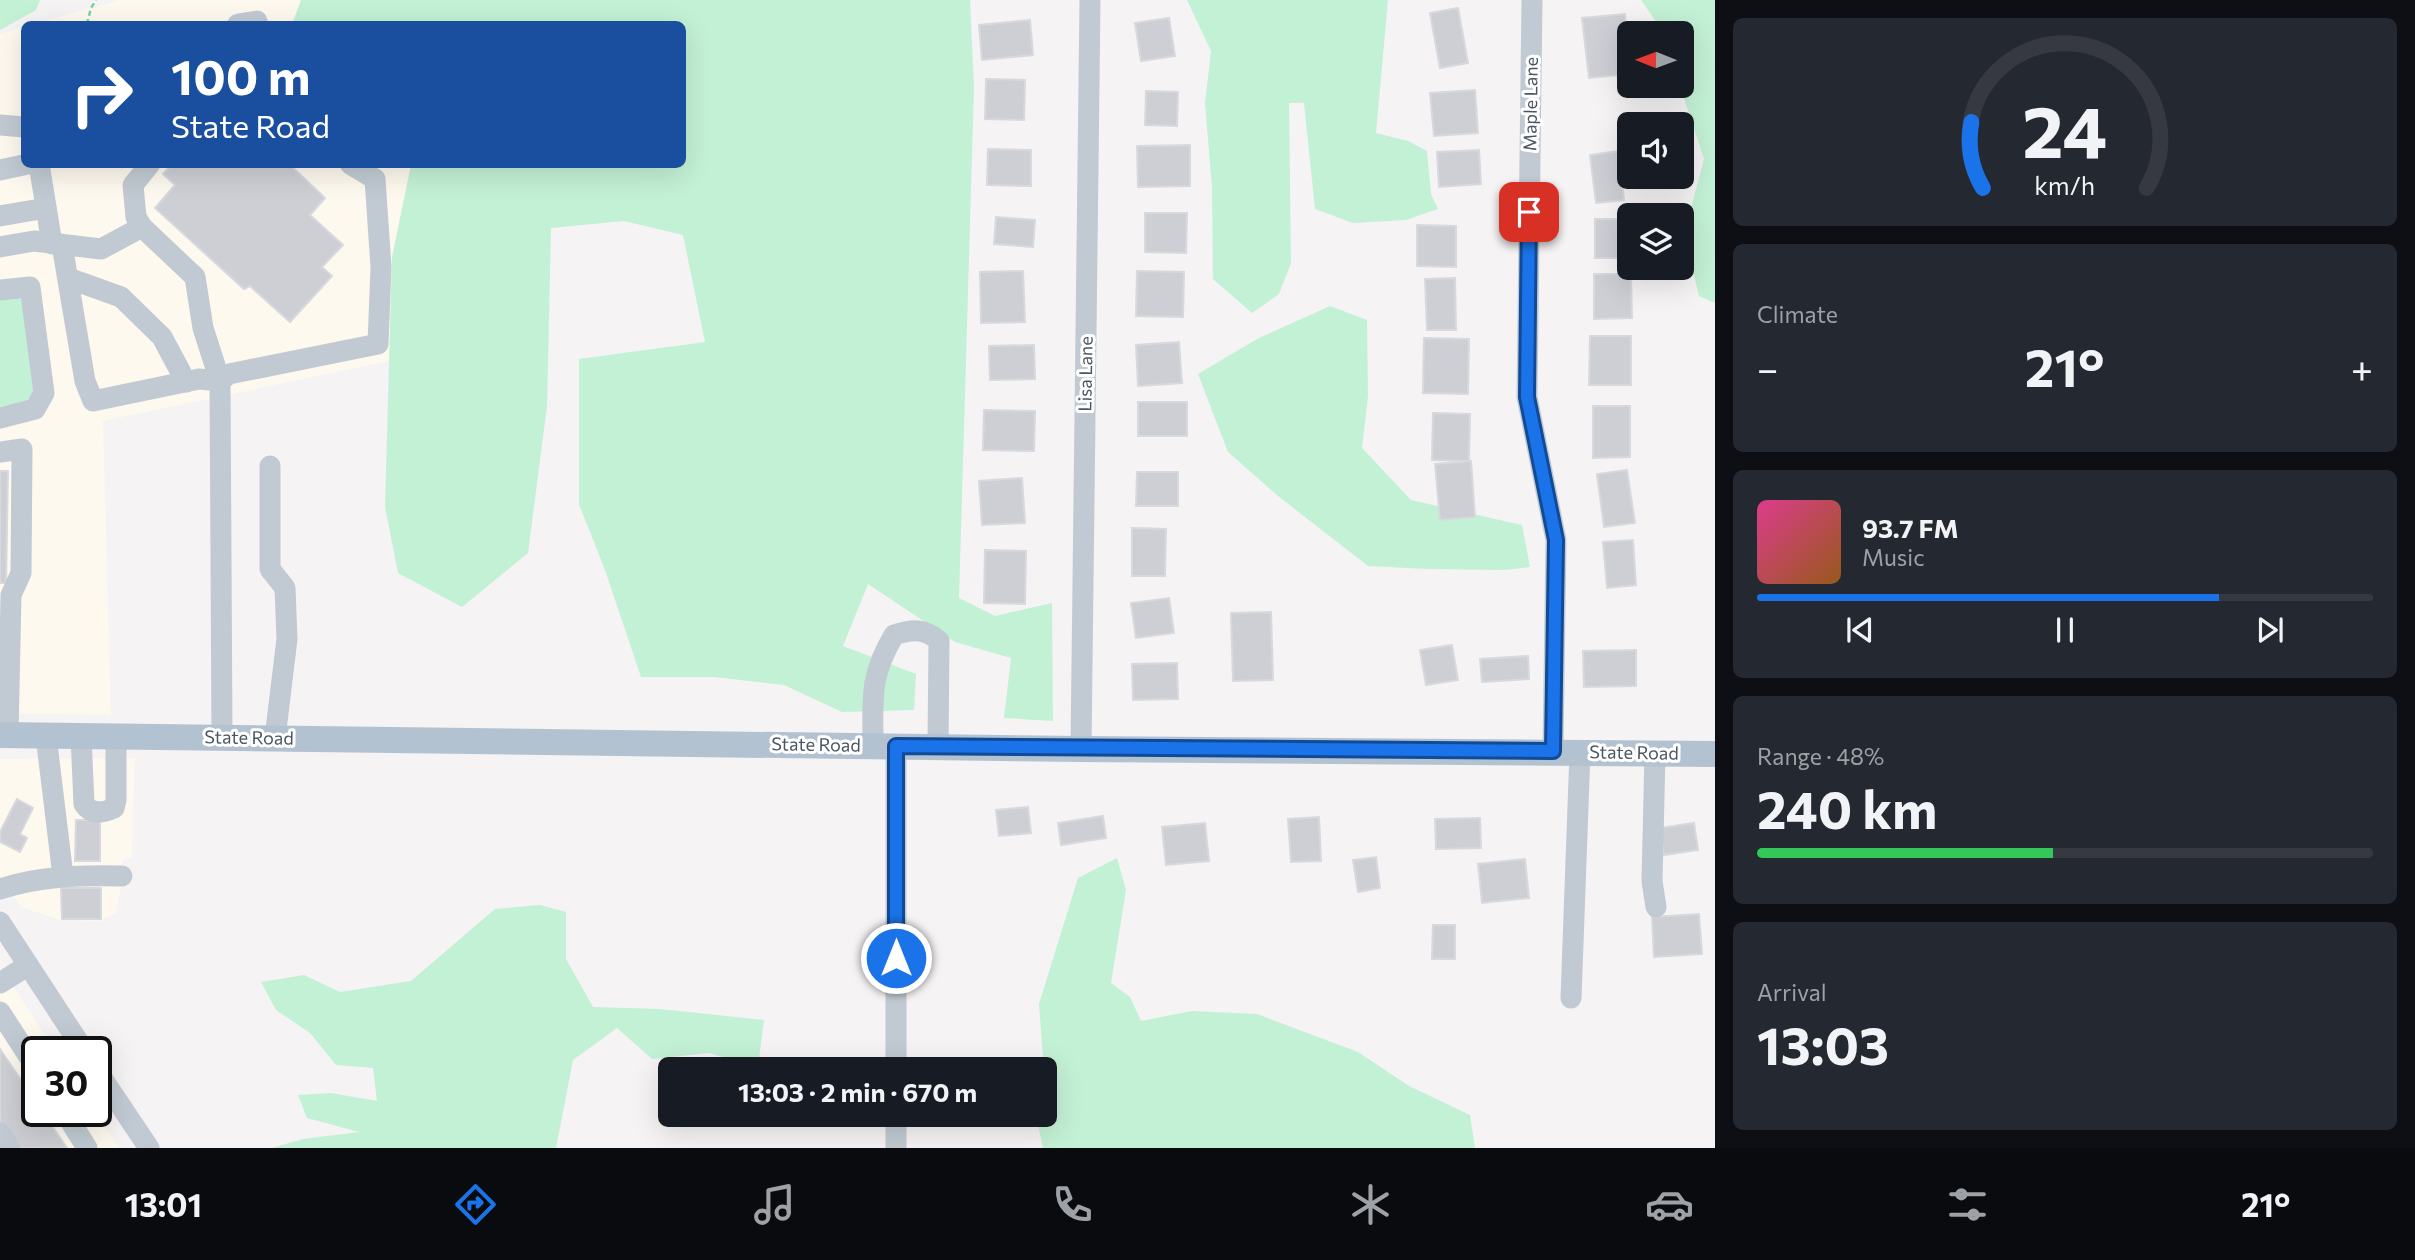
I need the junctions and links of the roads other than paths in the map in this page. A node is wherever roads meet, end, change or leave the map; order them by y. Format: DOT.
graph roads {
  1 [pos="1090,0"];
  2 [pos="1532,0"];
  3 [pos="0,125"];
  4 [pos="21,127"];
  5 [pos="21,165"];
  6 [pos="40,168"];
  7 [pos="146,168"];
  8 [pos="357,168"];
  9 [pos="0,170"];
  10 [pos="46,208"];
  11 [pos="0,216"];
  12 [pos="142,227"];
  13 [pos="57,244"];
  14 [pos="0,247"];
  15 [pos="68,278"];
  16 [pos="0,290"];
  17 [pos="220,381"];
  18 [pos="186,382"];
  19 [pos="0,418"];
  20 [pos="0,452"];
  21 [pos="270,466"];
  22 [pos="4,735"];
  23 [pos="46,736"];
  24 [pos="82,736"];
  25 [pos="116,736"];
  26 [pos="222,738"];
  27 [pos="275,738"];
  28 [pos="885,746"];
  29 [pos="938,746"];
  30 [pos="1081,749"];
  31 [pos="1553,751"];
  32 [pos="1580,752"];
  33 [pos="1655,753"];
  34 [pos="1715,754"];
  35 [pos="63,876"];
  36 [pos="122,876"];
  37 [pos="0,889"];
  38 [pos="1656,907"];
  39 [pos="1,927"];
  40 [pos="27,966"];
  41 [pos="0,982"];
  42 [pos="1571,998"];
  43 [pos="0,1012"];
  44 [pos="74,1036"];
  45 [pos="21,1044"];
  46 [pos="896,1057"];
  47 [pos="112,1093"];
  48 [pos="74,1127"];
  49 [pos="896,1127"];
  50 [pos="0,1132"];
  51 [pos="10,1148"];
  52 [pos="88,1148"];
  53 [pos="149,1148"];
  54 [pos="895,1148"];
  1 -- 30 [label="street, Lisa Lane"];
  2 -- 31 [label="street, Maple Lane"];
  3 -- 4 [label="street"];
  5 -- 9 [label="street"];
  6 -- 10 [label="street"];
  7 -- 12 [label="street"];
  8 -- 17 [label="street"];
  10 -- 11 [label="street"];
  10 -- 13 [label="street"];
  12 -- 13 [label="street"];
  12 -- 17 [label="street"];
  13 -- 14 [label="street"];
  13 -- 15 [label="street"];
  15 -- 18 [label="street"];
  15 -- 18 [label="street"];
  16 -- 19 [label="street"];
  17 -- 18 [label="street"];
  17 -- 26 [label="street"];
  20 -- 22 [label="street"];
  21 -- 27 [label="street"];
  22 -- 23 [label="main road, State Road"];
  23 -- 24 [label="main road, State Road"];
  23 -- 35 [label="street"];
  24 -- 25 [label="main road, State Road"];
  24 -- 25 [label="street"];
  25 -- 26 [label="main road, State Road"];
  26 -- 27 [label="main road, State Road"];
  27 -- 28 [label="main road, State Road"];
  28 -- 29 [label="main road, State Road"];
  28 -- 29 [label="street"];
  28 -- 46 [label="street"];
  29 -- 30 [label="main road, State Road"];
  30 -- 31 [label="main road, State Road"];
  31 -- 32 [label="main road, State Road"];
  32 -- 33 [label="main road, State Road"];
  32 -- 42 [label="street"];
  33 -- 34 [label="main road, State Road"];
  33 -- 38 [label="street"];
  35 -- 36 [label="street"];
  35 -- 37 [label="street"];
  39 -- 40 [label="street"];
  40 -- 41 [label="street"];
  40 -- 44 [label="street"];
  43 -- 45 [label="street"];
  47 -- 53 [label="street"];
  48 -- 52 [label="street"];
  49 -- 54 [label="street"];
  50 -- 51 [label="street"];
}
